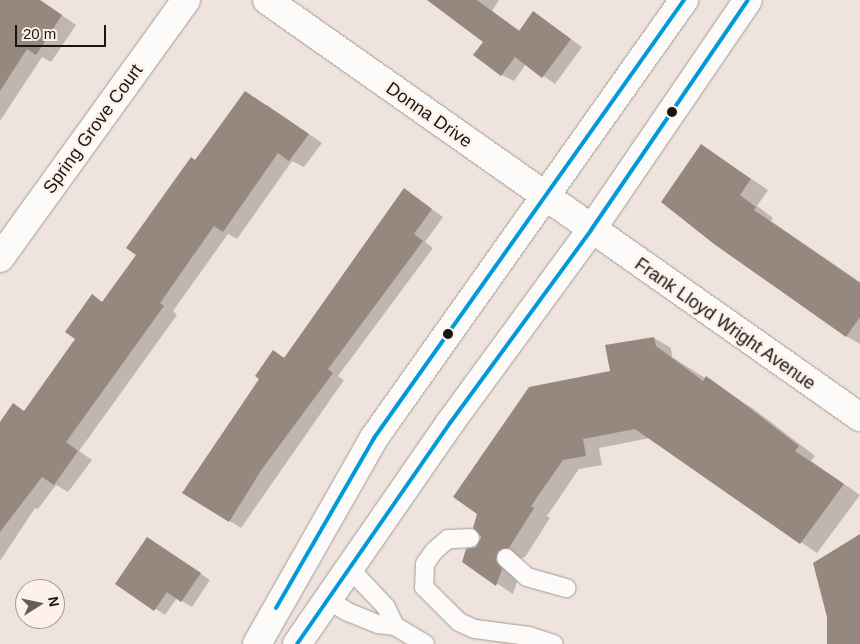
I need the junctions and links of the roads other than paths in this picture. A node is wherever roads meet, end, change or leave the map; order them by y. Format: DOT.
graph roads {
  1 [pos="186,0"];
  2 [pos="267,0"];
  3 [pos="684,0"];
  4 [pos="748,0"];
  5 [pos="544,196"];
  6 [pos="591,230"];
  7 [pos="0,258"];
  8 [pos="860,417"];
  9 [pos="470,538"];
  10 [pos="506,558"];
  11 [pos="348,567"];
  12 [pos="566,588"];
  13 [pos="327,599"];
  14 [pos="395,626"];
  15 [pos="257,644"];
  16 [pos="297,644"];
  17 [pos="425,644"];
  18 [pos="554,644"];
  1 -- 7 [label="main road, Spring Grove Court"];
  2 -- 5 [label="main road, Donna Drive"];
  3 -- 5 [label="main road"];
  4 -- 6 [label="main road"];
  5 -- 6 [label="main road, Donna Drive"];
  5 -- 15 [label="main road"];
  6 -- 8 [label="main road, Frank Lloyd Wright Avenue"];
  6 -- 11 [label="main road"];
  9 -- 18 [label="lane"];
  10 -- 12 [label="lane"];
  11 -- 13 [label="main road"];
  11 -- 14 [label="lane"];
  13 -- 14 [label="lane"];
  13 -- 16 [label="main road"];
  14 -- 17 [label="lane"];
}
